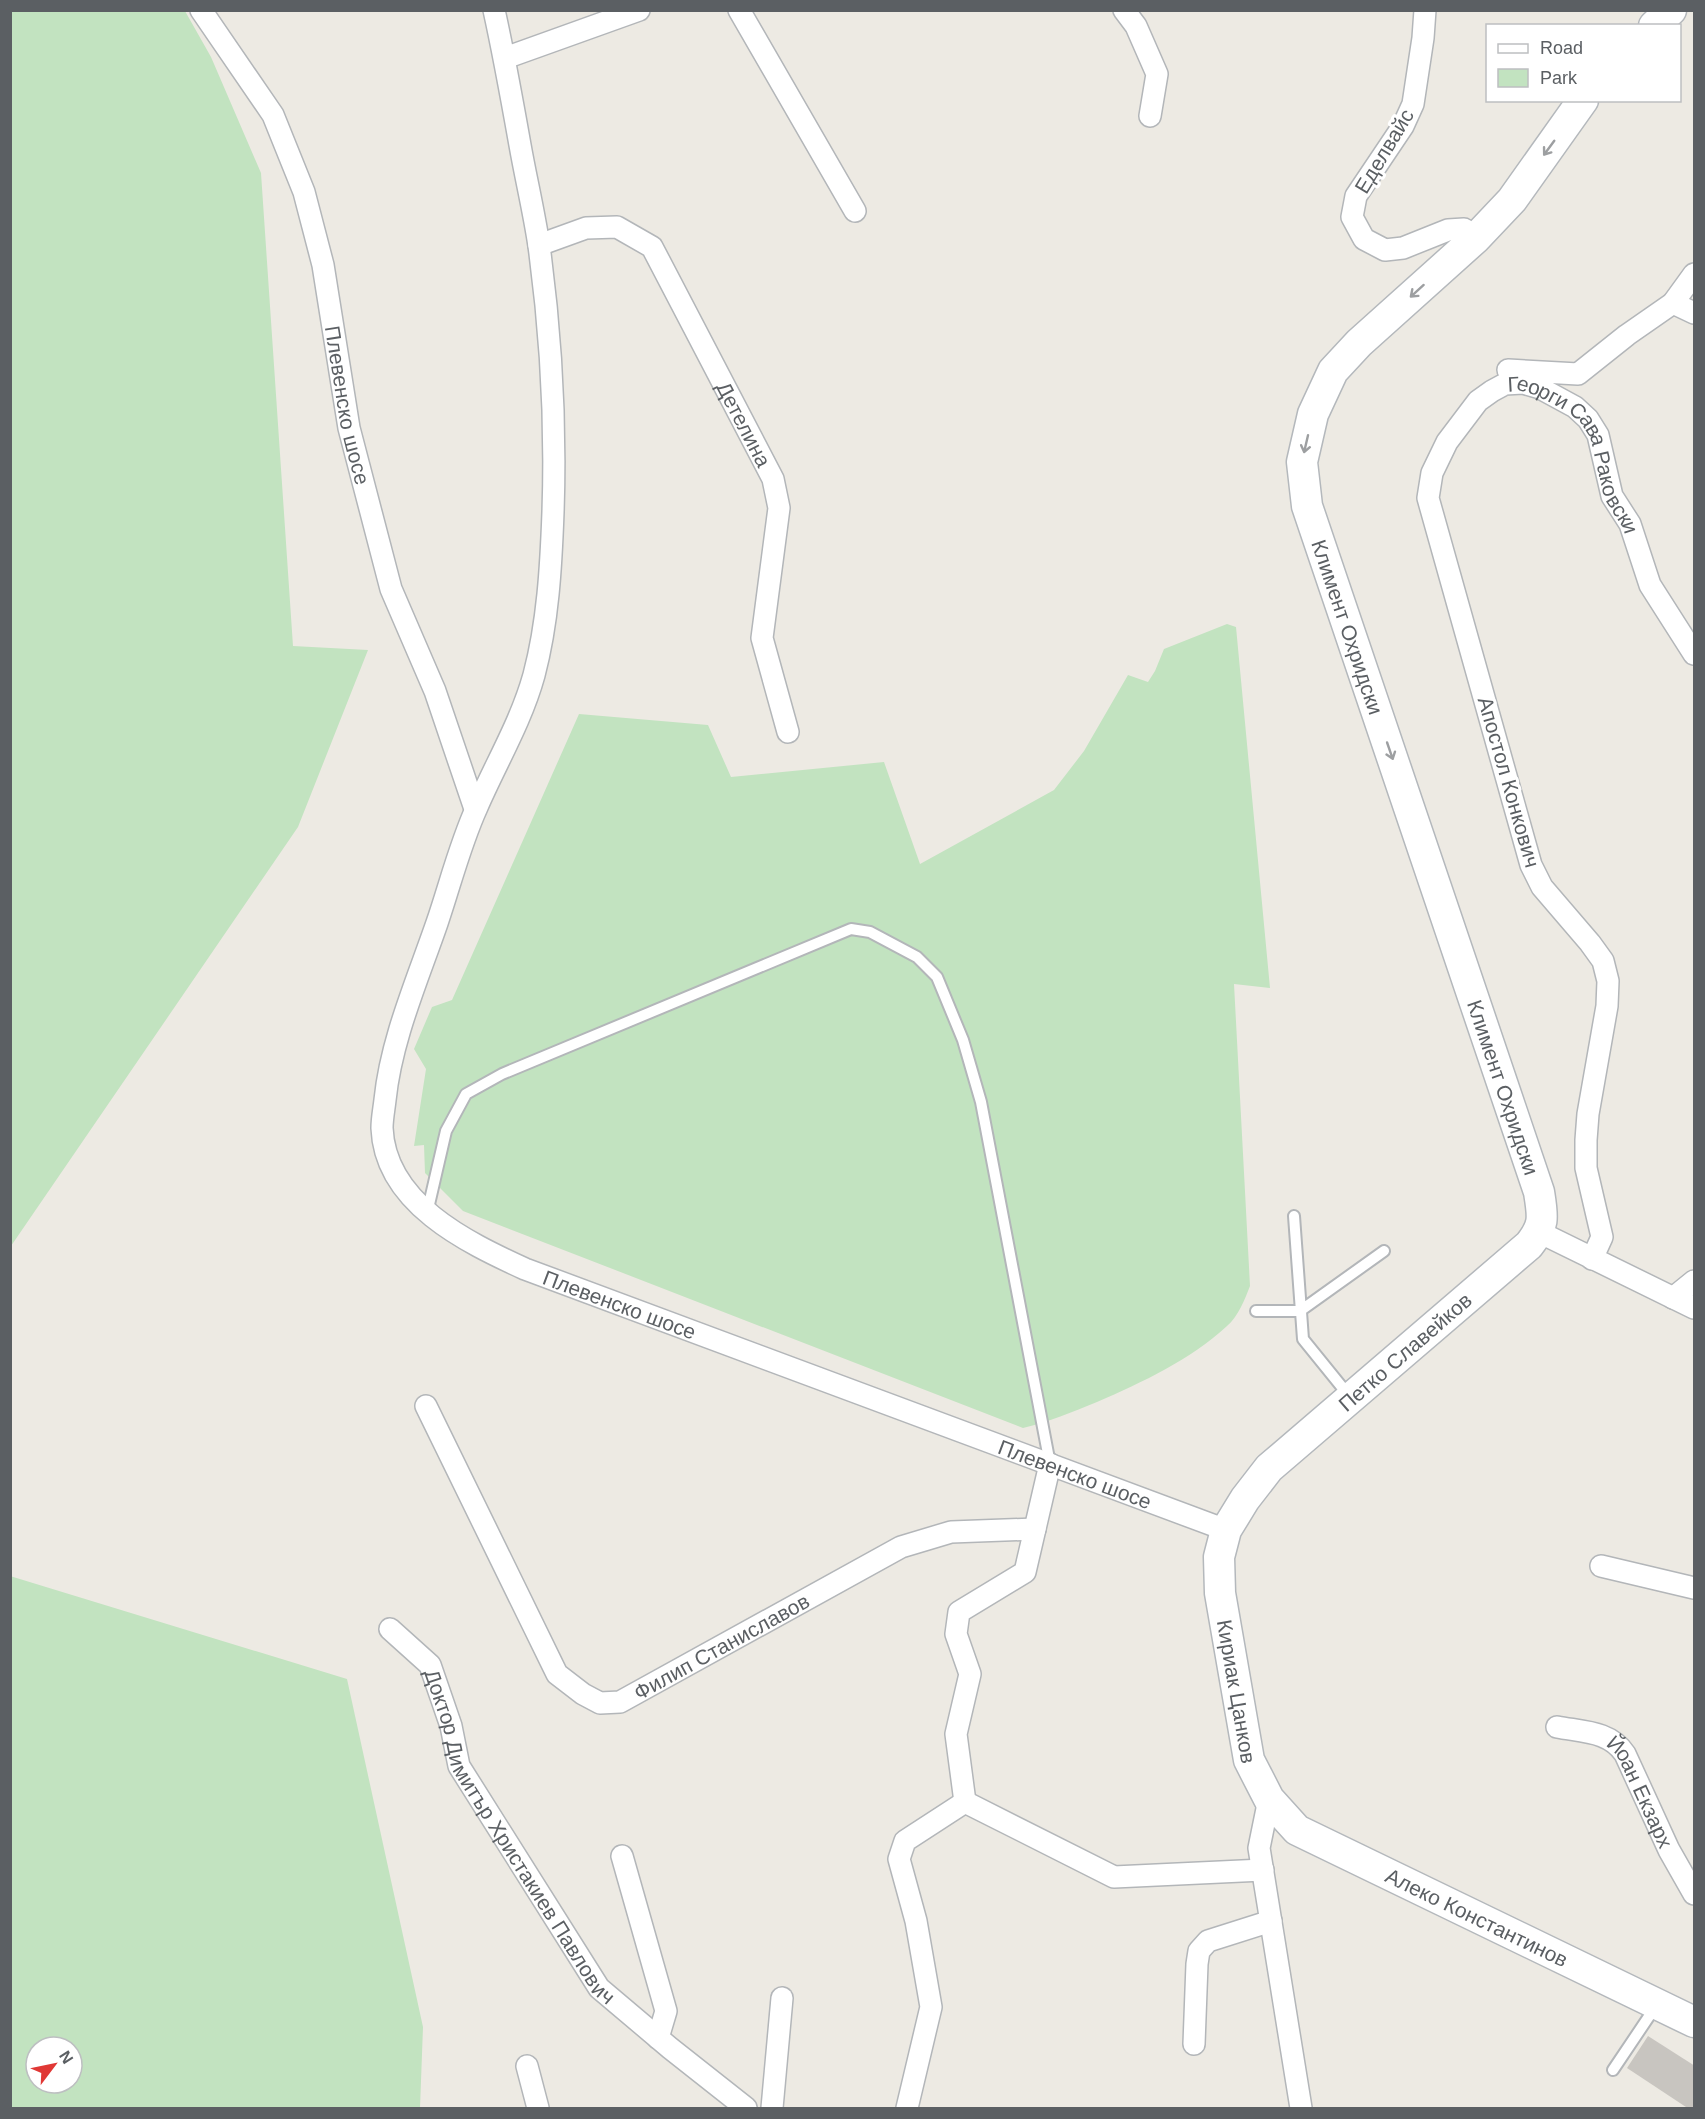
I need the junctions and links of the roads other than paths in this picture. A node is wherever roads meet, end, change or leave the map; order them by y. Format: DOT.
graph roads {
  1 [pos="201,10"];
  2 [pos="494,10"];
  3 [pos="639,10"];
  4 [pos="739,10"];
  5 [pos="1124,10"];
  6 [pos="1425,10"];
  7 [pos="1671,10"];
  8 [pos="1656,24"];
  9 [pos="505,58"];
  10 [pos="1582,102"];
  11 [pos="1150,116"];
  12 [pos="855,211"];
  13 [pos="1476,238"];
  14 [pos="539,245"];
  15 [pos="1695,274"];
  16 [pos="1672,303"];
  17 [pos="1695,313"];
  18 [pos="1505,384"];
  19 [pos="1695,654"];
  20 [pos="788,732"];
  21 [pos="476,809"];
  22 [pos="427,1213"];
  23 [pos="1294,1216"];
  24 [pos="1539,1232"];
  25 [pos="1384,1251"];
  26 [pos="1592,1259"];
  27 [pos="1695,1281"];
  28 [pos="1673,1298"];
  29 [pos="1695,1308"];
  30 [pos="1256,1311"];
  31 [pos="1300,1311"];
  32 [pos="1352,1398"];
  33 [pos="426,1406"];
  34 [pos="1050,1464"];
  35 [pos="1269,1468"];
  36 [pos="1035,1529"];
  37 [pos="1226,1530"];
  38 [pos="1601,1566"];
  39 [pos="1695,1588"];
  40 [pos="390,1629"];
  41 [pos="1557,1727"];
  42 [pos="1269,1799"];
  43 [pos="965,1803"];
  44 [pos="622,1856"];
  45 [pos="1263,1870"];
  46 [pos="1695,1894"];
  47 [pos="1271,1921"];
  48 [pos="782,1998"];
  49 [pos="1657,2004"];
  50 [pos="1695,2022"];
  51 [pos="658,2038"];
  52 [pos="1194,2044"];
  53 [pos="527,2066"];
  54 [pos="1612,2070"];
  55 [pos="538,2109"];
  56 [pos="746,2109"];
  57 [pos="772,2109"];
  58 [pos="907,2109"];
  59 [pos="1302,2109"];
  1 -- 21 [label="street, Плевенско шосе"];
  2 -- 9 [label="street, Плевенско шосе"];
  3 -- 9 [label="street"];
  4 -- 12 [label="street"];
  5 -- 11 [label="street"];
  6 -- 13 [label="street, Еделвайс"];
  7 -- 8 [label="street"];
  9 -- 14 [label="street, Плевенско шосе"];
  10 -- 13 [label="street, Климент Охридски, one-way"];
  13 -- 24 [label="street, Климент Охридски, one-way"];
  14 -- 20 [label="street, Детелина"];
  14 -- 21 [label="street, Плевенско шосе"];
  15 -- 16 [label="street, Георги Сава Раковски"];
  16 -- 17 [label="street"];
  16 -- 18 [label="street, Георги Сава Раковски"];
  18 -- 19 [label="street, Георги Сава Раковски"];
  18 -- 26 [label="street, Апостол Конкович"];
  21 -- 22 [label="street, Плевенско шосе"];
  22 -- 34 [label="street, Плевенско шосе"];
  22 -- 34 [label="lane"];
  23 -- 31 [label="lane"];
  24 -- 26 [label="street"];
  24 -- 32 [label="street, Петко Славейков"];
  25 -- 31 [label="lane"];
  26 -- 28 [label="street"];
  27 -- 28 [label="street"];
  28 -- 29 [label="street"];
  30 -- 31 [label="lane"];
  31 -- 32 [label="lane"];
  32 -- 35 [label="street, Петко Славейков"];
  33 -- 36 [label="street, Филип Станиславов"];
  34 -- 36 [label="street"];
  34 -- 37 [label="street, Плевенско шосе"];
  35 -- 37 [label="street, Кириак Цанков"];
  36 -- 43 [label="street"];
  37 -- 42 [label="street, Кириак Цанков"];
  38 -- 39 [label="street"];
  40 -- 51 [label="street, Доктор Димитър Христакиев Павлович"];
  41 -- 46 [label="street, Йоан Екзарх"];
  42 -- 45 [label="street"];
  42 -- 49 [label="street, Алеко Константинов"];
  43 -- 45 [label="street"];
  43 -- 58 [label="street"];
  44 -- 51 [label="street"];
  45 -- 47 [label="street"];
  47 -- 52 [label="street"];
  47 -- 59 [label="street"];
  48 -- 57 [label="street"];
  49 -- 50 [label="street, Алеко Константинов"];
  49 -- 54 [label="lane"];
  51 -- 56 [label="street, Доктор Димитър Христакиев Павлович"];
  53 -- 55 [label="street"];
}
